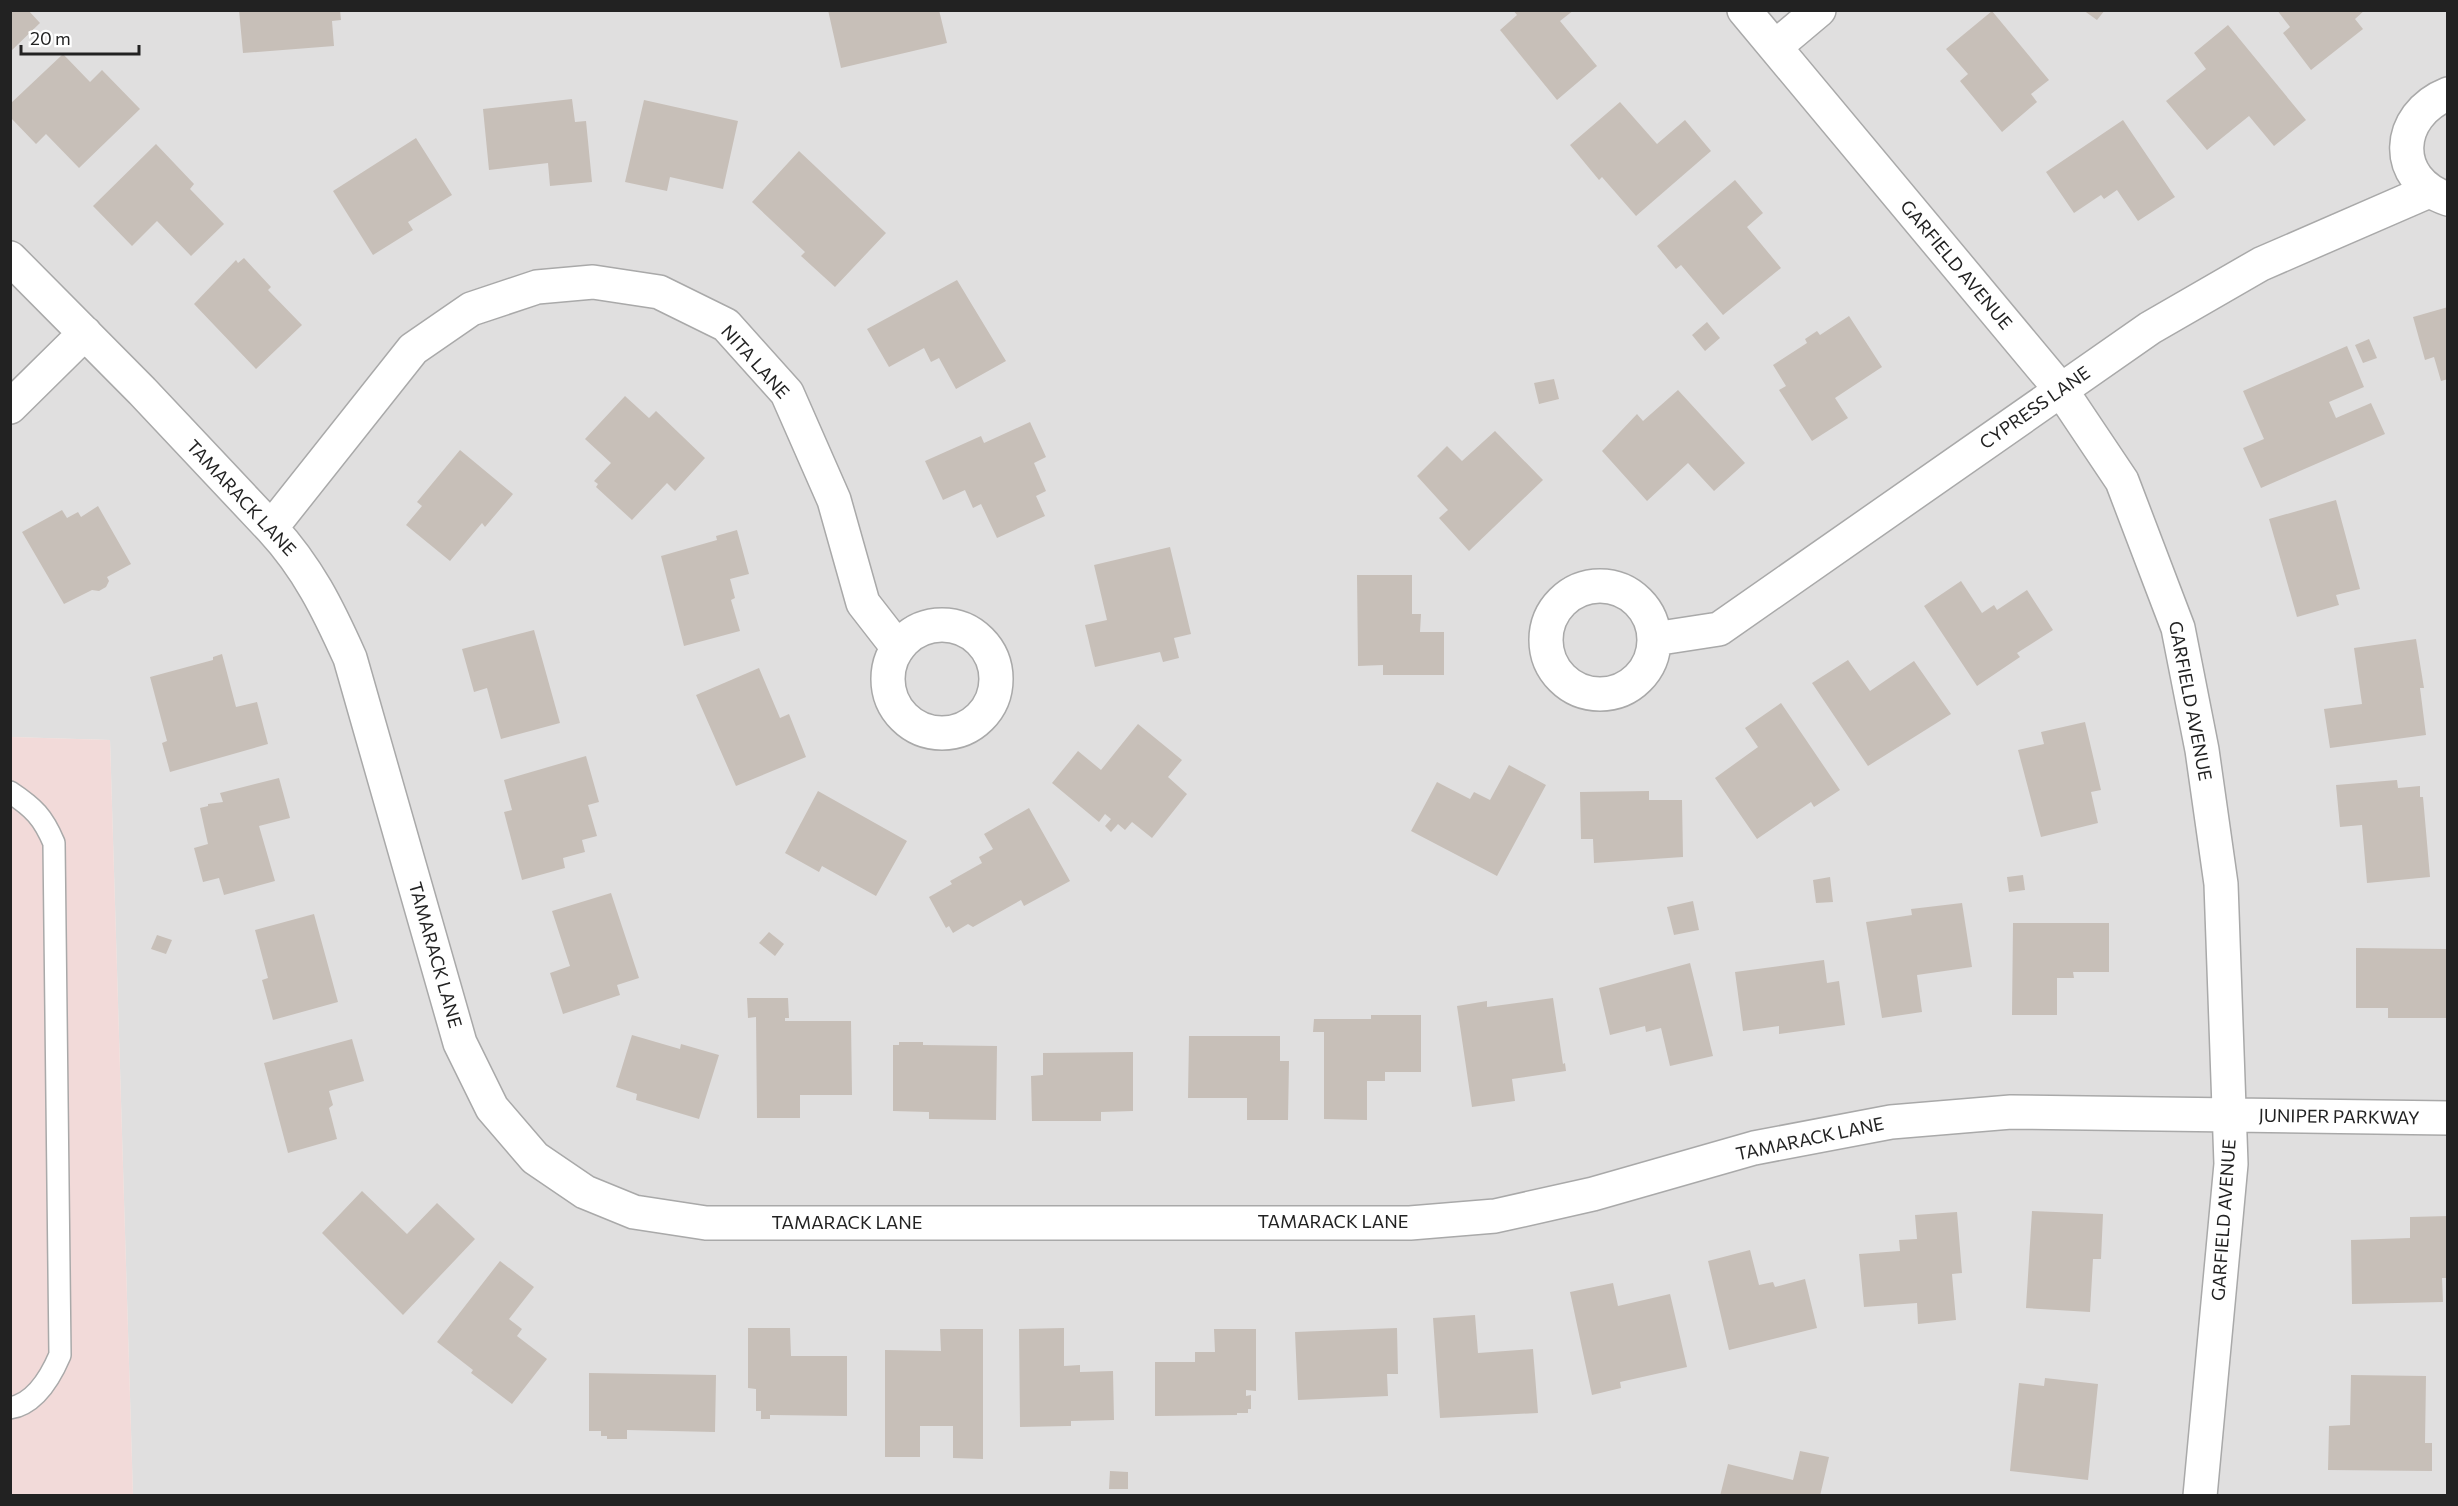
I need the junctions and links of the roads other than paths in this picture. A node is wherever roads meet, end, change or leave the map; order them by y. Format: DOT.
graph roads {
  1 [pos="1744,10"];
  2 [pos="1819,10"];
  3 [pos="1775,47"];
  4 [pos="2448,94"];
  5 [pos="2438,195"];
  6 [pos="10,258"];
  7 [pos="85,333"];
  8 [pos="2061,390"];
  9 [pos="10,407"];
  10 [pos="271,528"];
  11 [pos="1653,639"];
  12 [pos="898,648"];
  13 [pos="10,792"];
  14 [pos="2230,1116"];
  15 [pos="2448,1118"];
  16 [pos="10,1408"];
  17 [pos="2200,1496"];
  1 -- 3 [label="street, GARFIELD AVENUE"];
  2 -- 3 [label="street"];
  3 -- 8 [label="street, GARFIELD AVENUE"];
  4 -- 5 [label="street, CYPRESS LANE"];
  5 -- 8 [label="street, CYPRESS LANE"];
  6 -- 7 [label="street, TAMARACK LANE"];
  7 -- 9 [label="street"];
  7 -- 10 [label="street, TAMARACK LANE"];
  8 -- 11 [label="street, CYPRESS LANE"];
  8 -- 14 [label="street, GARFIELD AVENUE"];
  10 -- 12 [label="street, NITA LANE"];
  10 -- 14 [label="street, TAMARACK LANE"];
  13 -- 16 [label="lane"];
  14 -- 15 [label="street, JUNIPER PARKWAY"];
  14 -- 17 [label="street, GARFIELD AVENUE"];
}
